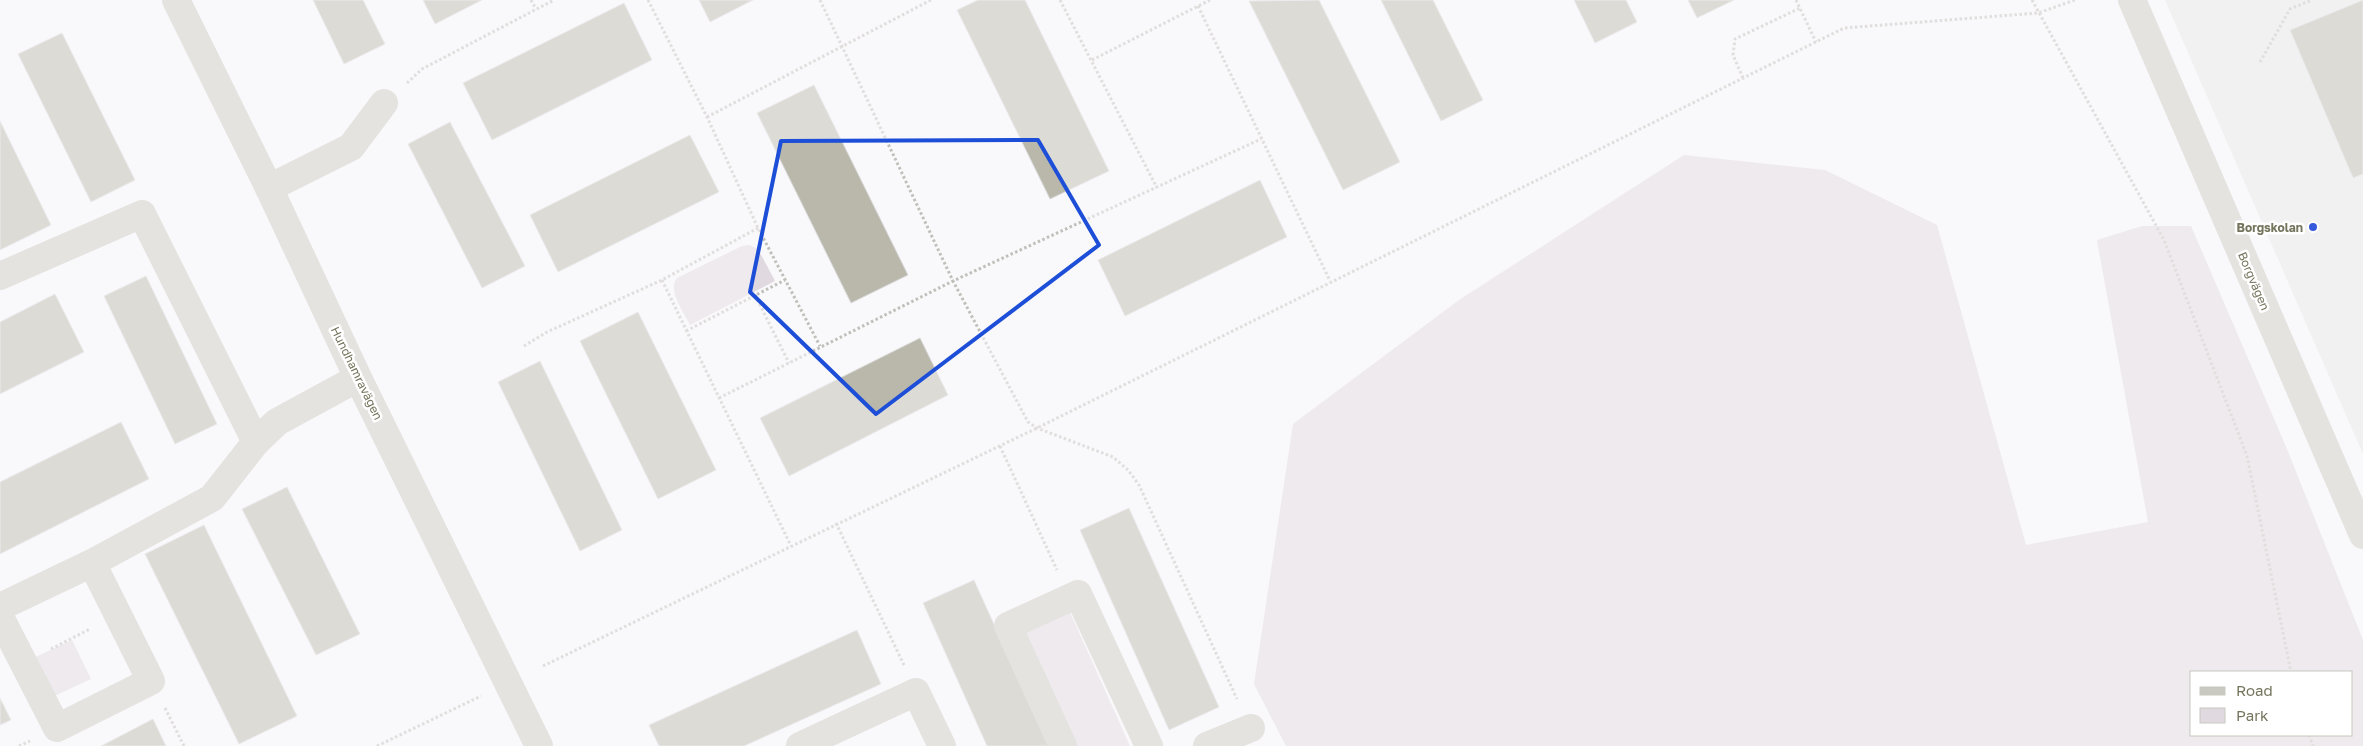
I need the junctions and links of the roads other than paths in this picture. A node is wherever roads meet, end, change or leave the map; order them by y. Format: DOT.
graph roads {
  1 [pos="176,0"];
  2 [pos="2132,0"];
  3 [pos="384,103"];
  4 [pos="269,188"];
  5 [pos="0,276"];
  6 [pos="358,378"];
  7 [pos="256,442"];
  8 [pos="2363,535"];
  9 [pos="92,563"];
  10 [pos="0,616"];
  11 [pos="1251,728"];
  12 [pos="814,743"];
  13 [pos="539,746"];
  14 [pos="942,746"];
  15 [pos="1063,746"];
  16 [pos="1150,746"];
  17 [pos="1208,746"];
  1 -- 4 [label="street, Hundhamravägen"];
  2 -- 8 [label="street, Borgvägen"];
  3 -- 4 [label="street"];
  4 -- 6 [label="street, Hundhamravägen"];
  5 -- 7 [label="street"];
  6 -- 7 [label="street"];
  6 -- 13 [label="street, Hundhamravägen"];
  7 -- 9 [label="street"];
  9 -- 10 [label="street"];
  9 -- 10 [label="street"];
  11 -- 17 [label="street"];
  12 -- 14 [label="street"];
  15 -- 16 [label="street"];
}
